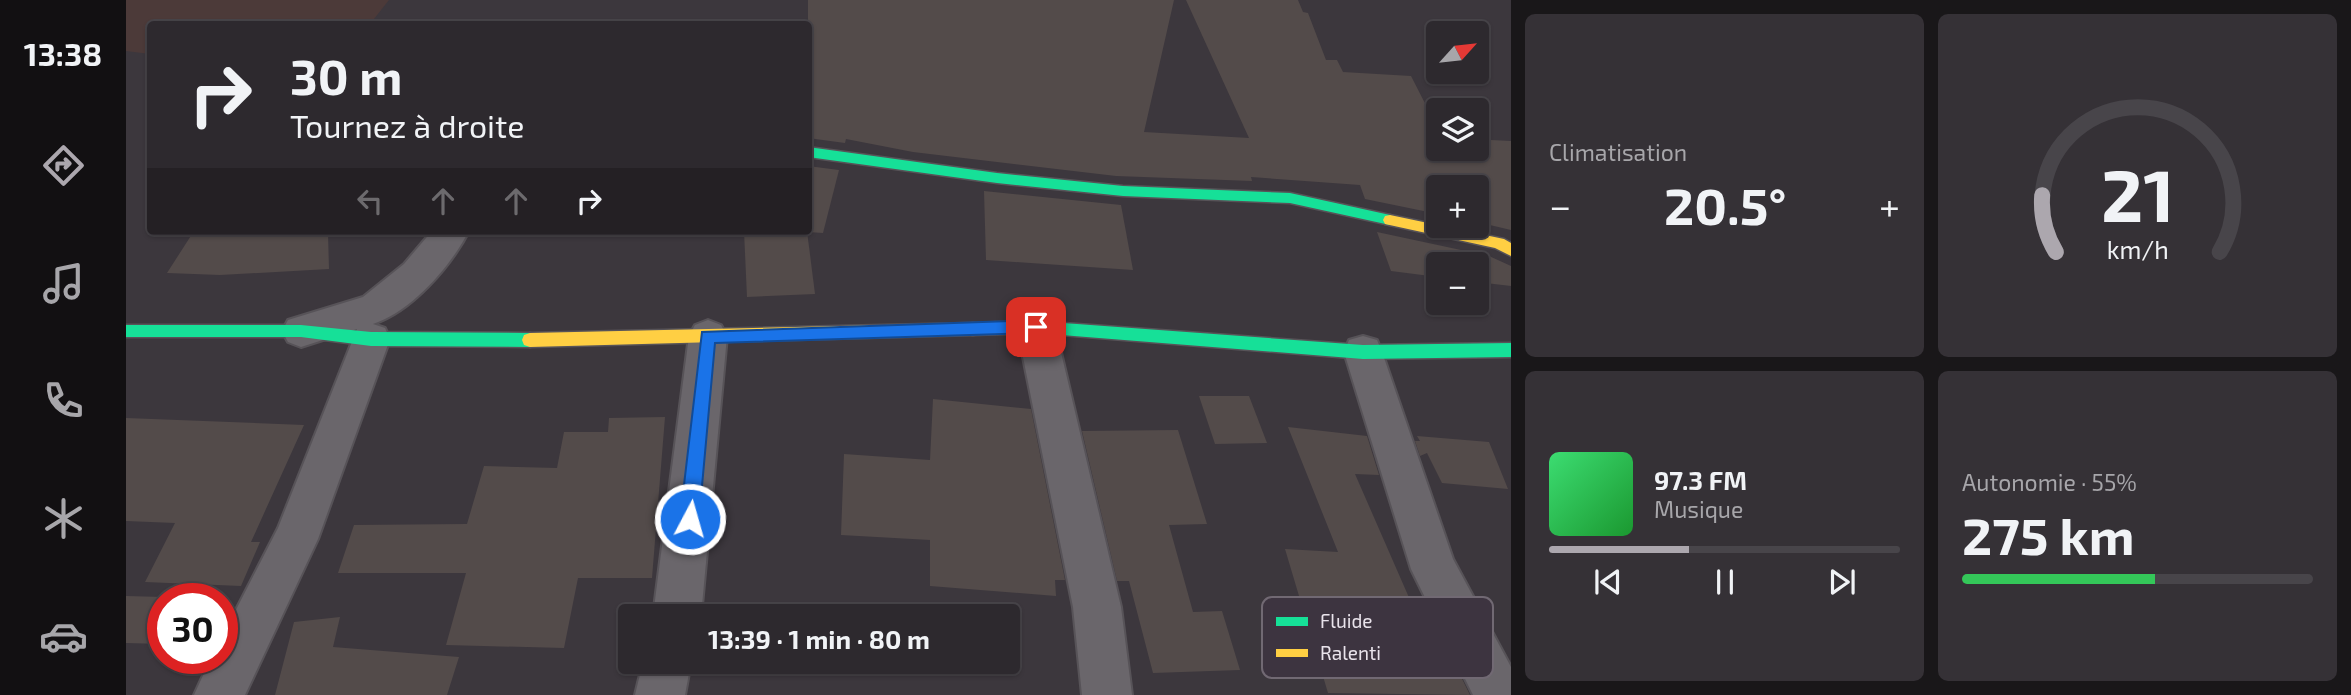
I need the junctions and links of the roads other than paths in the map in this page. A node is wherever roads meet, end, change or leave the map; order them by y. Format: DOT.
graph roads {
  1 [pos="812,153"];
  2 [pos="449,235"];
  3 [pos="1511,250"];
  4 [pos="1036,327"];
  5 [pos="126,331"];
  6 [pos="301,331"];
  7 [pos="708,336"];
  8 [pos="371,339"];
  9 [pos="1511,350"];
  10 [pos="1363,352"];
  11 [pos="1448,597"];
  12 [pos="679,604"];
  13 [pos="664,674"];
  14 [pos="1490,678"];
  15 [pos="219,695"];
  16 [pos="660,695"];
  17 [pos="1107,695"];
  18 [pos="1499,695"];
  1 -- 3 [label="main road"];
  2 -- 6 [label="street"];
  4 -- 7 [label="main road"];
  4 -- 10 [label="main road"];
  4 -- 17 [label="street"];
  5 -- 6 [label="main road"];
  6 -- 8 [label="main road"];
  7 -- 8 [label="main road"];
  7 -- 12 [label="street"];
  8 -- 15 [label="street"];
  9 -- 10 [label="main road"];
  10 -- 11 [label="street"];
  13 -- 16 [label="street"];
  14 -- 18 [label="street"];
}
